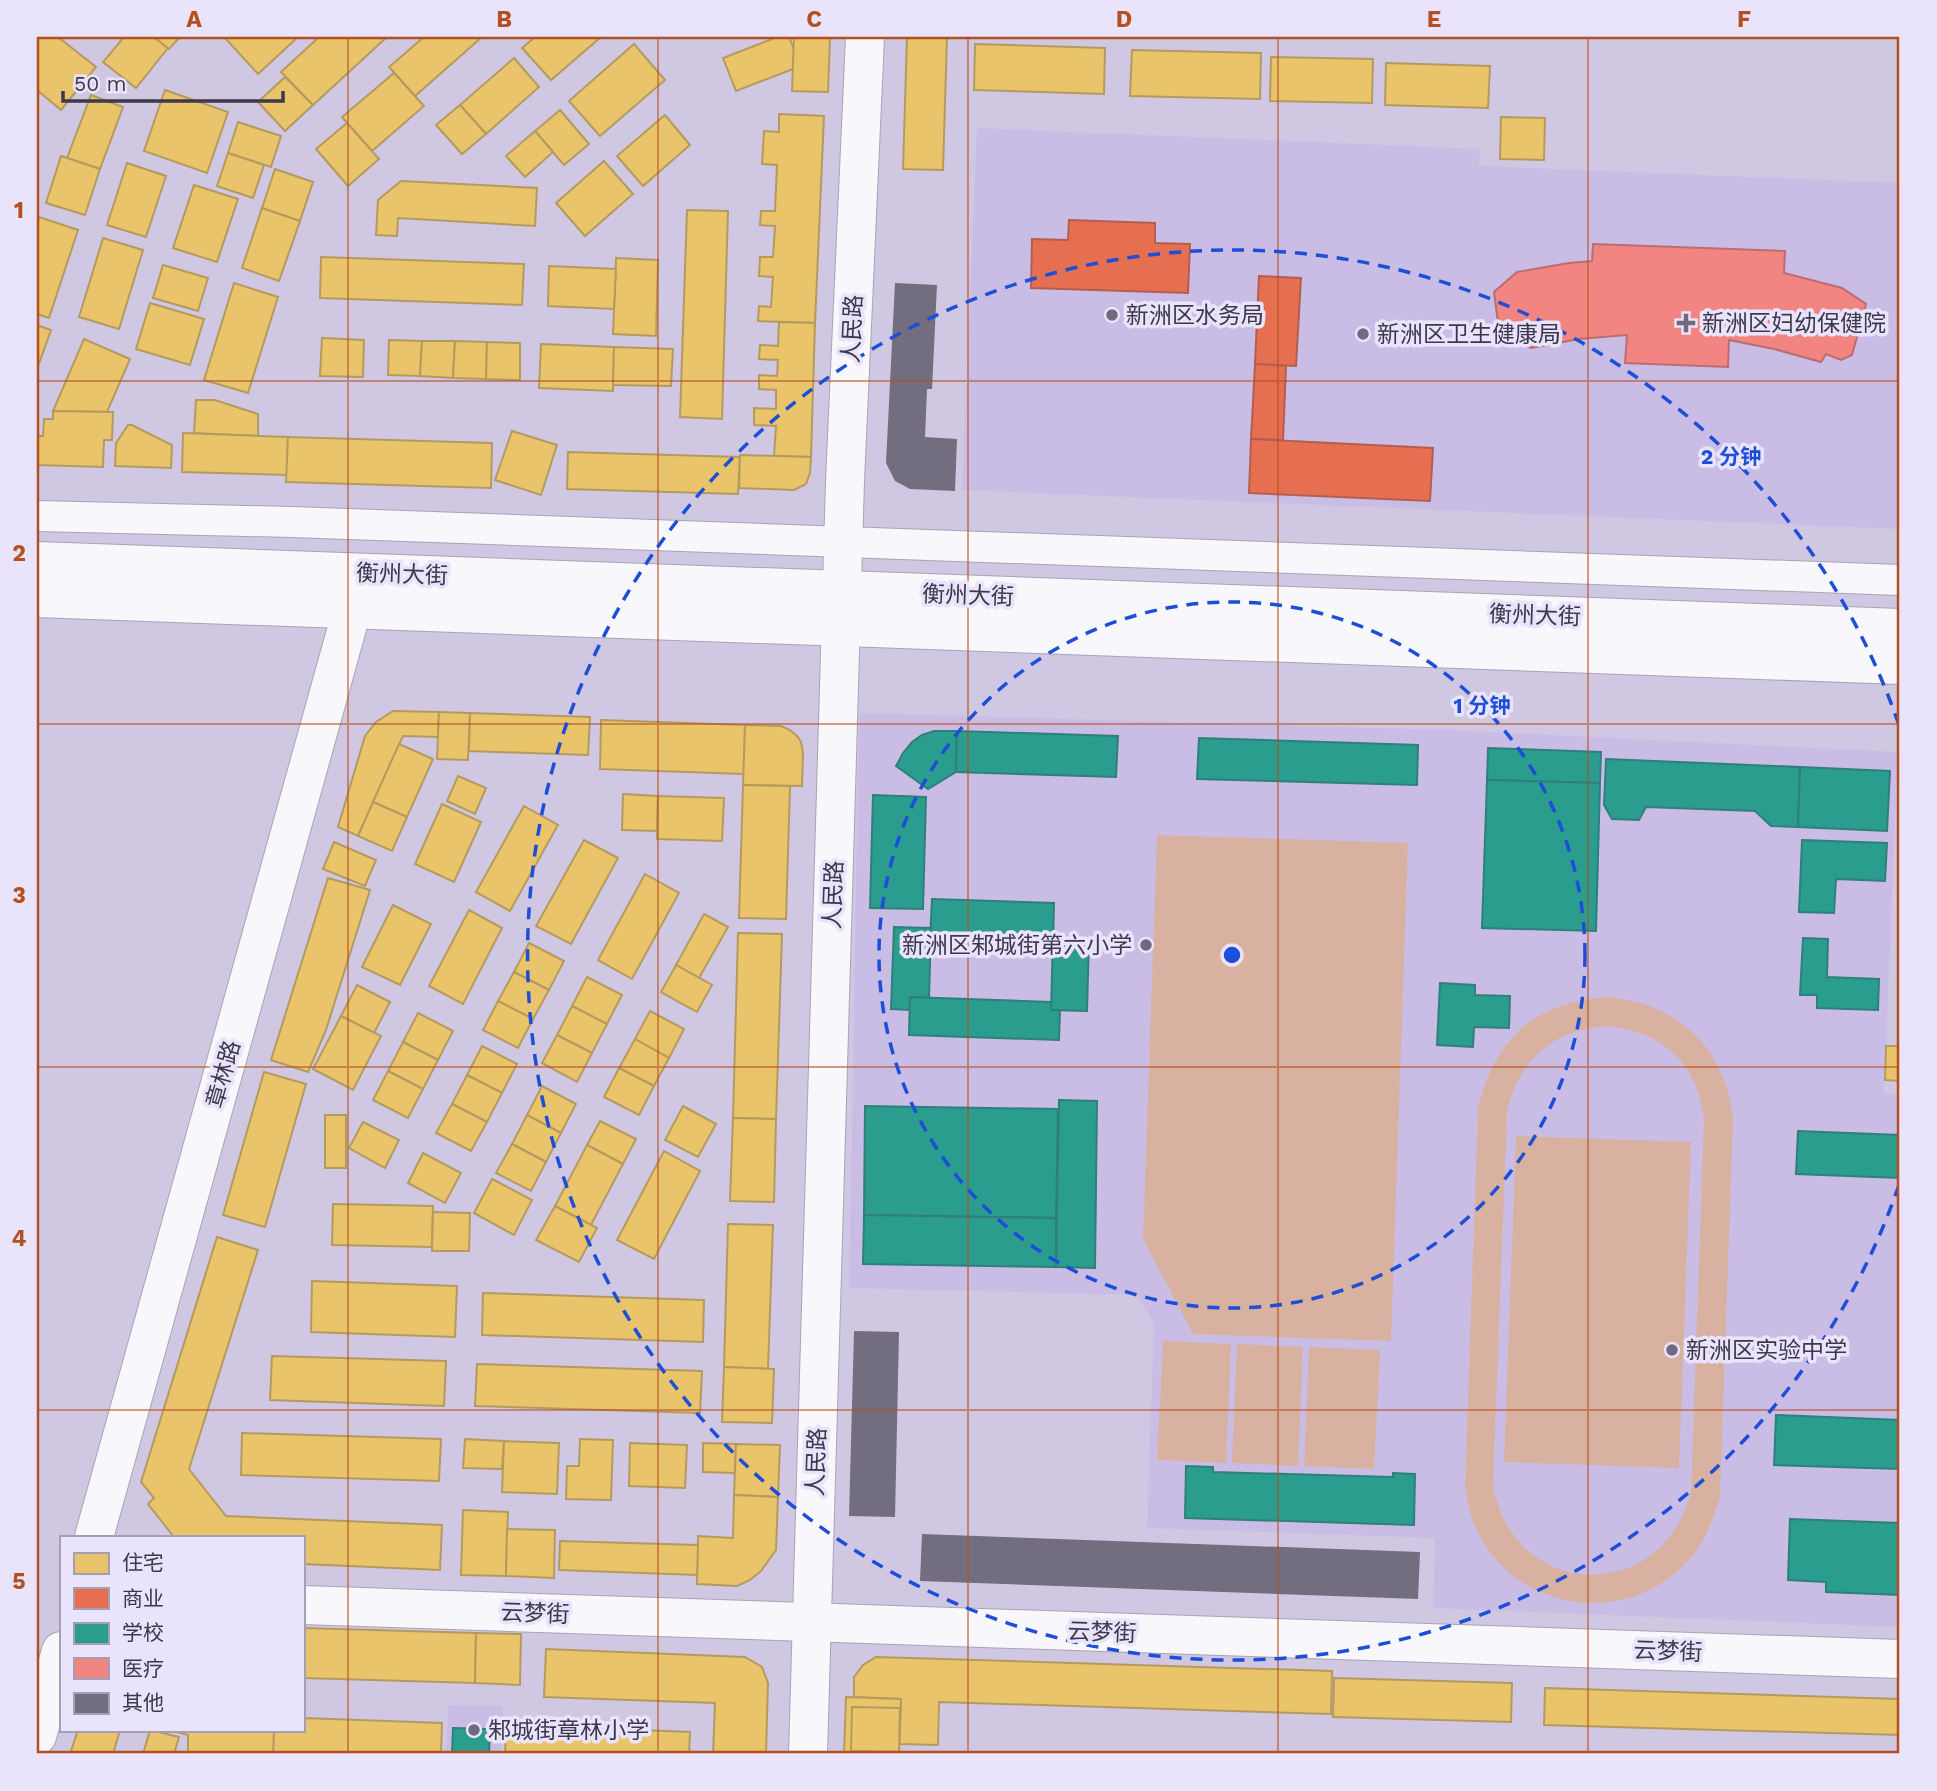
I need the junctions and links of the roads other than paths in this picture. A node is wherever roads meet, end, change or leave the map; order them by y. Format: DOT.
graph roads {
  1 [pos="865,37"];
  2 [pos="37,516"];
  3 [pos="843,542"];
  4 [pos="37,561"];
  5 [pos="1900,580"];
  6 [pos="37,598"];
  7 [pos="841,609"];
  8 [pos="352,610"];
  9 [pos="1900,628"];
  10 [pos="1900,665"];
  11 [pos="94,1536"];
  12 [pos="304,1605"];
  13 [pos="812,1622"];
  14 [pos="60,1655"];
  15 [pos="1900,1659"];
  16 [pos="37,1736"];
  17 [pos="808,1754"];
  1 -- 3 [label="street, 人民路"];
  2 -- 3 [label="street"];
  3 -- 5 [label="street"];
  3 -- 7 [label="street, 人民路"];
  4 -- 7 [label="street, 衡州大街"];
  6 -- 8 [label="street, 衡州大街"];
  7 -- 8 [label="street, 衡州大街"];
  7 -- 9 [label="street, 衡州大街"];
  7 -- 10 [label="street, 衡州大街"];
  7 -- 13 [label="street, 人民路"];
  8 -- 11 [label="street, 章林路"];
  12 -- 13 [label="street, 云梦街"];
  13 -- 15 [label="street, 云梦街"];
  13 -- 17 [label="street, 人民路"];
  14 -- 16 [label="street"];
}
